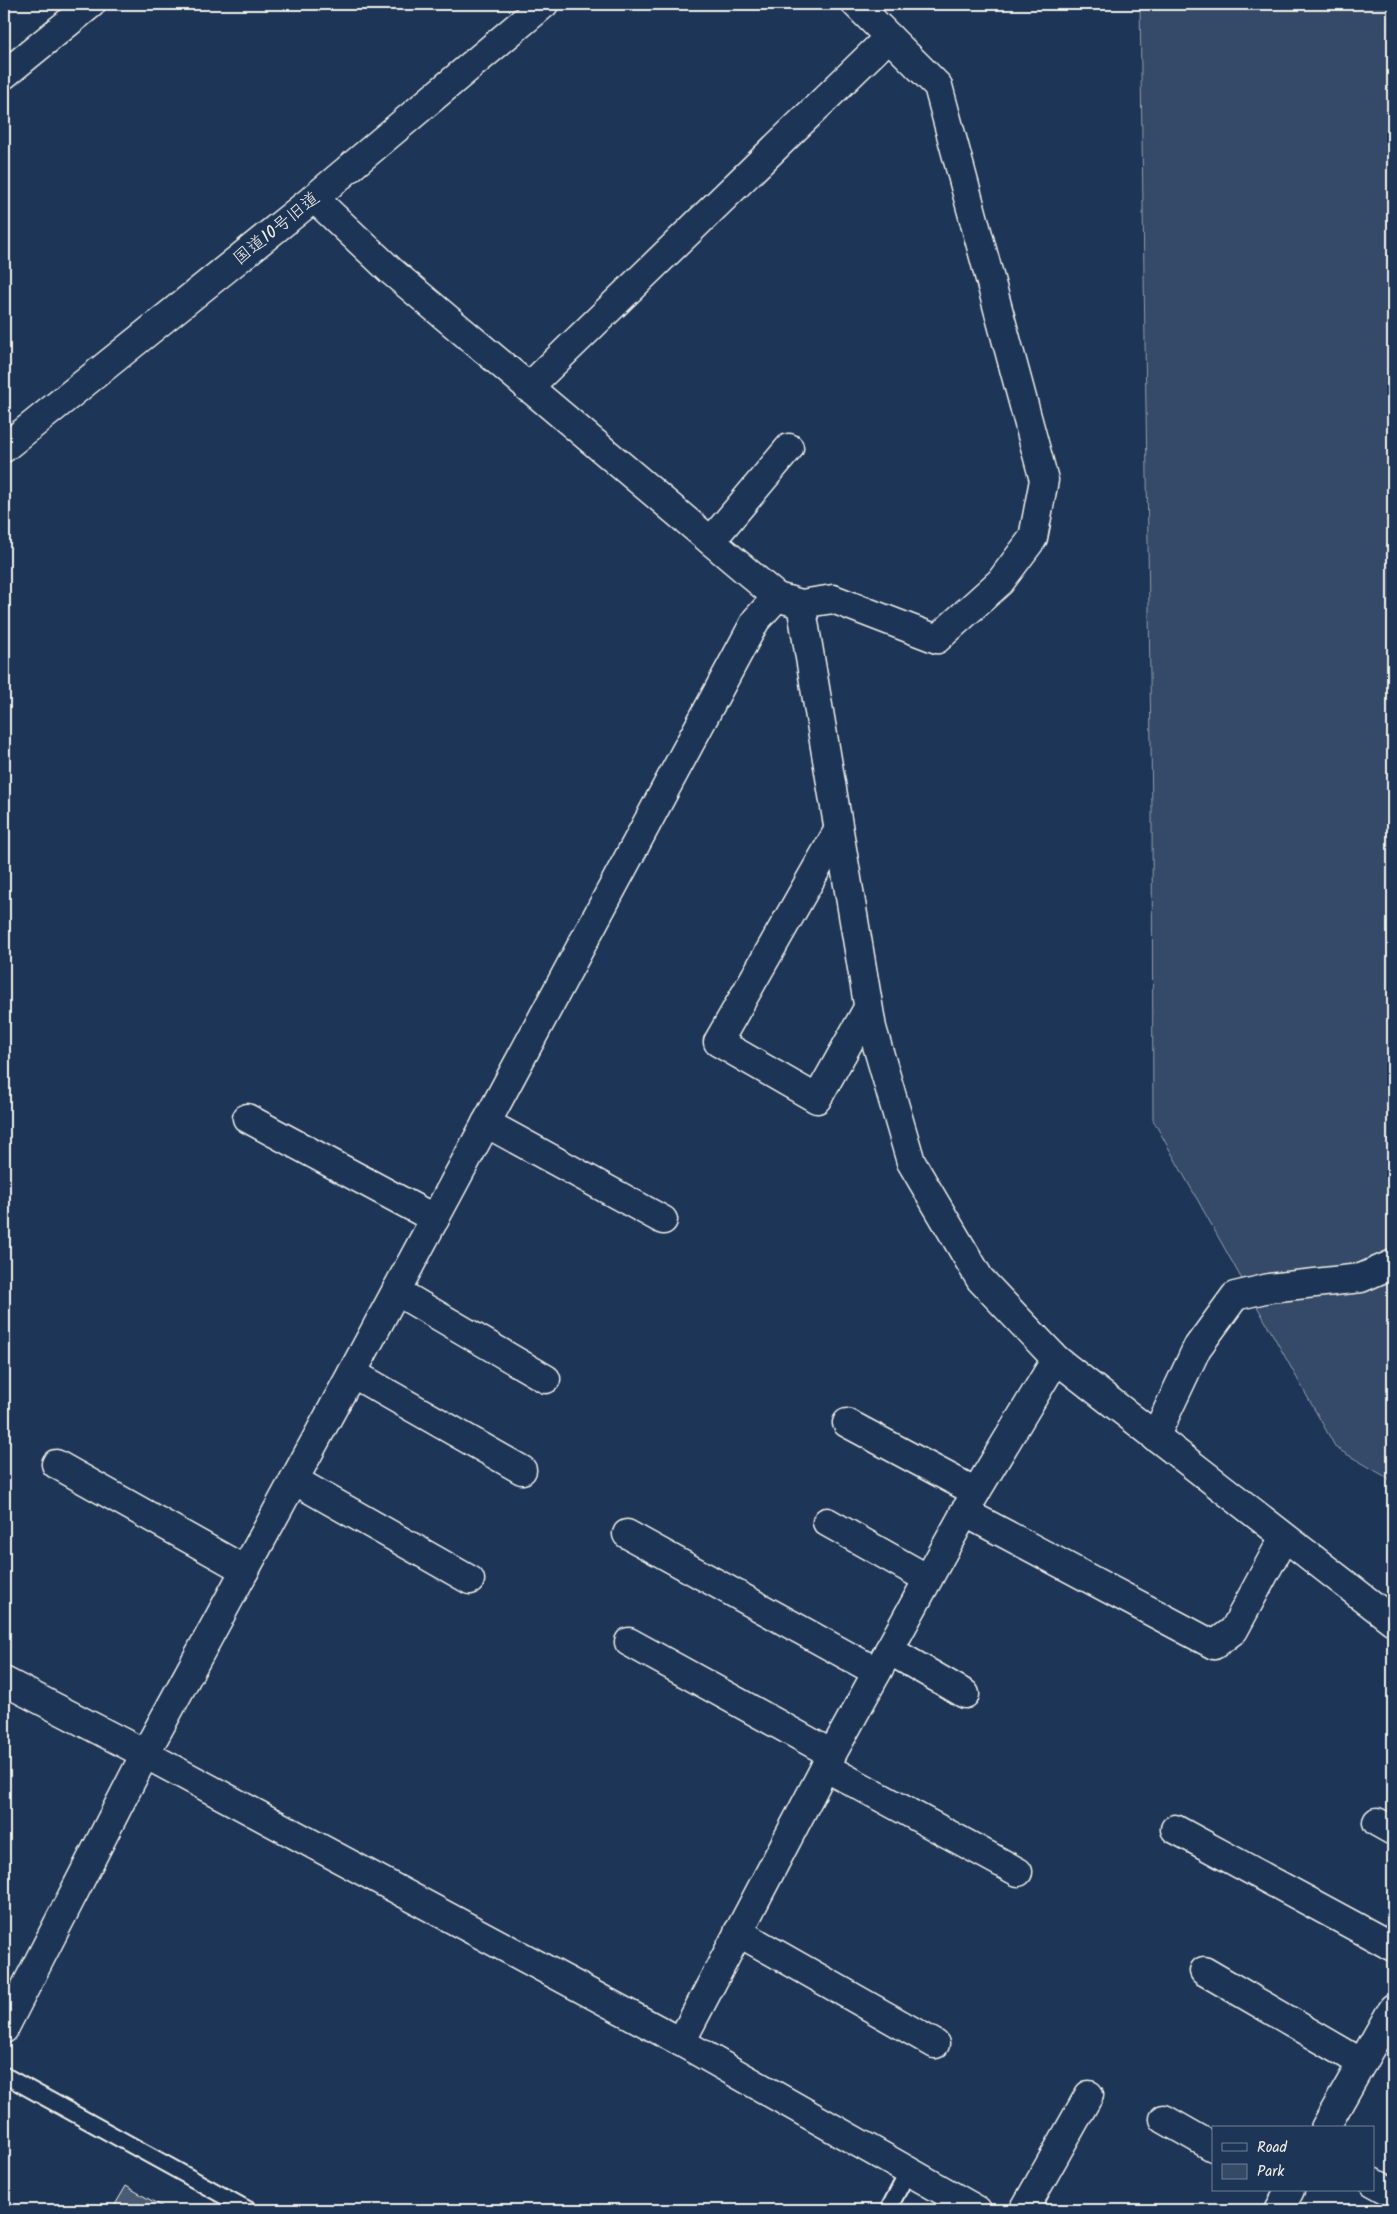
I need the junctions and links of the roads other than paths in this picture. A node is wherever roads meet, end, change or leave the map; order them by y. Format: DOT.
graph roads {
  1 [pos="91,4"];
  2 [pos="544,4"];
  3 [pos="856,4"];
  4 [pos="890,37"];
  5 [pos="4,75"];
  6 [pos="314,198"];
  7 [pos="528,388"];
  8 [pos="4,448"];
  9 [pos="789,448"];
  10 [pos="711,541"];
  11 [pos="789,600"];
  12 [pos="838,831"];
  13 [pos="868,1008"];
  14 [pos="247,1118"];
  15 [pos="486,1123"];
  16 [pos="435,1219"];
  17 [pos="663,1220"];
  18 [pos="1393,1264"];
  19 [pos="396,1291"];
  20 [pos="1056,1359"];
  21 [pos="352,1373"];
  22 [pos="546,1379"];
  23 [pos="847,1423"];
  24 [pos="1155,1437"];
  25 [pos="56,1464"];
  26 [pos="522,1470"];
  27 [pos="294,1480"];
  28 [pos="970,1502"];
  29 [pos="827,1522"];
  30 [pos="627,1534"];
  31 [pos="1284,1538"];
  32 [pos="245,1570"];
  33 [pos="928,1579"];
  34 [pos="470,1580"];
  35 [pos="1393,1621"];
  36 [pos="629,1642"];
  37 [pos="883,1661"];
  38 [pos="4,1681"];
  39 [pos="965,1694"];
  40 [pos="145,1754"];
  41 [pos="828,1761"];
  42 [pos="1175,1829"];
  43 [pos="1018,1872"];
  44 [pos="738,1932"];
  45 [pos="1393,1947"];
  46 [pos="1204,1971"];
  47 [pos="1393,2008"];
  48 [pos="4,2029"];
  49 [pos="681,2042"];
  50 [pos="935,2044"];
  51 [pos="1362,2063"];
  52 [pos="4,2075"];
  53 [pos="1089,2095"];
  54 [pos="1164,2119"];
  55 [pos="1327,2126"];
  56 [pos="1212,2146"];
  57 [pos="908,2172"];
  58 [pos="1374,2183"];
  59 [pos="1393,2193"];
  60 [pos="249,2210"];
  61 [pos="888,2210"];
  62 [pos="977,2210"];
  63 [pos="1024,2210"];
  1 -- 5 [label="street"];
  2 -- 6 [label="street, 国道10号旧道"];
  3 -- 4 [label="street"];
  4 -- 7 [label="street"];
  4 -- 11 [label="street"];
  6 -- 7 [label="street"];
  6 -- 8 [label="street, 国道10号旧道"];
  7 -- 10 [label="street"];
  9 -- 10 [label="street"];
  10 -- 11 [label="street"];
  11 -- 12 [label="street"];
  11 -- 15 [label="street"];
  12 -- 13 [label="street"];
  12 -- 13 [label="street"];
  13 -- 20 [label="street"];
  14 -- 16 [label="street"];
  15 -- 16 [label="street"];
  15 -- 17 [label="street"];
  16 -- 19 [label="street"];
  18 -- 24 [label="street"];
  19 -- 21 [label="street"];
  19 -- 22 [label="street"];
  20 -- 24 [label="street"];
  20 -- 28 [label="street"];
  21 -- 26 [label="street"];
  21 -- 27 [label="street"];
  23 -- 28 [label="street"];
  24 -- 31 [label="street"];
  25 -- 32 [label="street"];
  27 -- 32 [label="street"];
  27 -- 34 [label="street"];
  28 -- 31 [label="street"];
  28 -- 33 [label="street"];
  29 -- 33 [label="street"];
  30 -- 37 [label="street"];
  31 -- 35 [label="street"];
  32 -- 40 [label="street"];
  33 -- 37 [label="street"];
  36 -- 41 [label="street"];
  37 -- 39 [label="street"];
  37 -- 41 [label="street"];
  38 -- 40 [label="street"];
  40 -- 48 [label="street"];
  40 -- 49 [label="street"];
  41 -- 43 [label="street"];
  41 -- 44 [label="street"];
  42 -- 45 [label="street"];
  44 -- 49 [label="street"];
  44 -- 50 [label="street"];
  46 -- 51 [label="street"];
  47 -- 51 [label="street"];
  49 -- 57 [label="street"];
  51 -- 55 [label="street"];
  52 -- 60 [label="lane"];
  53 -- 63 [label="street"];
  54 -- 56 [label="street"];
  57 -- 61 [label="lane"];
  57 -- 62 [label="street"];
  58 -- 59 [label="street"];
}
